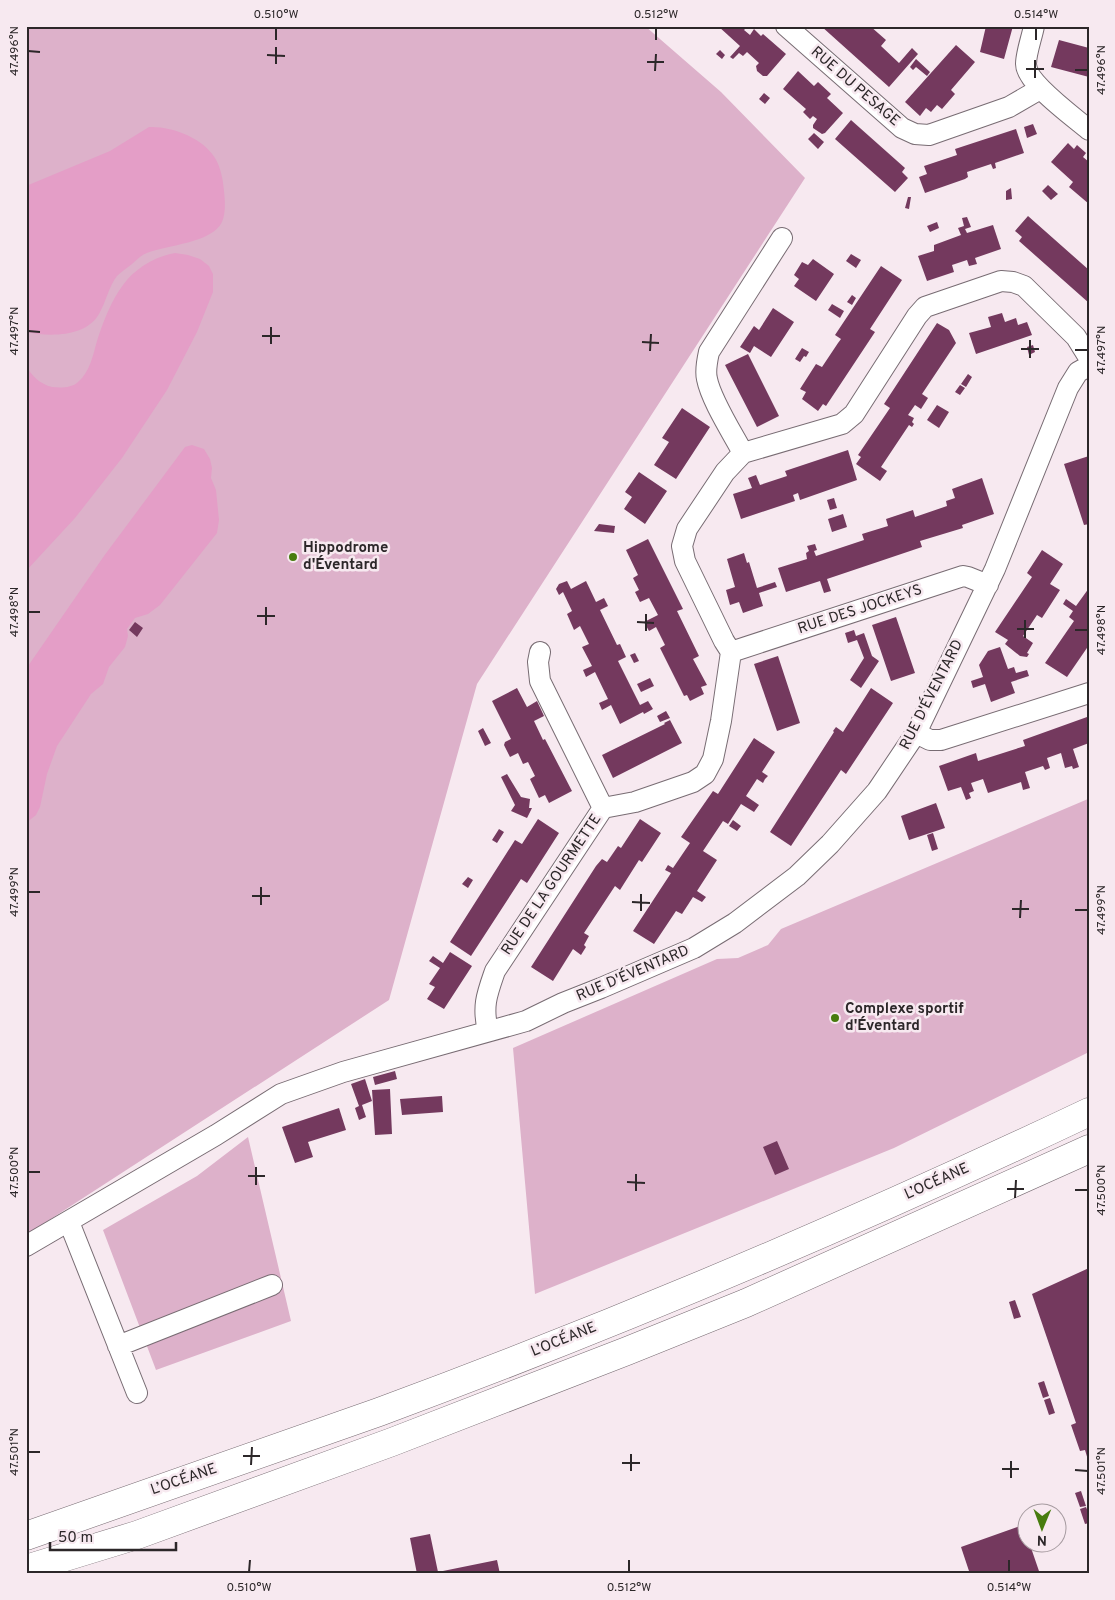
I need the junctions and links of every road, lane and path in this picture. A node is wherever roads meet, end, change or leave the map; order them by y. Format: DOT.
graph roads {
  1 [pos="786,26"];
  2 [pos="1034,26"];
  3 [pos="1040,89"];
  4 [pos="1089,130"];
  5 [pos="782,238"];
  6 [pos="1089,358"];
  7 [pos="1089,366"];
  8 [pos="743,453"];
  9 [pos="988,585"];
  10 [pos="540,652"];
  11 [pos="731,652"];
  12 [pos="1089,693"];
  13 [pos="916,733"];
  14 [pos="603,808"];
  15 [pos="488,1031"];
  16 [pos="1089,1112"];
  17 [pos="1089,1149"];
  18 [pos="68,1222"];
  19 [pos="26,1246"];
  20 [pos="272,1285"];
  21 [pos="118,1346"];
  22 [pos="137,1393"];
  23 [pos="137,1535"];
  24 [pos="26,1536"];
  25 [pos="26,1570"];
  26 [pos="72,1574"];
  1 -- 3 [label="street, RUE DU PESAGE"];
  2 -- 3 [label="street"];
  3 -- 4 [label="street"];
  5 -- 8 [label="street"];
  6 -- 8 [label="street"];
  7 -- 9 [label="street, RUE D'ÉVENTARD"];
  8 -- 11 [label="street"];
  9 -- 11 [label="street, RUE DES JOCKEYS"];
  9 -- 13 [label="street, RUE D'ÉVENTARD"];
  10 -- 14 [label="street"];
  11 -- 14 [label="street, RUE DE LA GOURMETTE"];
  12 -- 13 [label="street"];
  13 -- 15 [label="street, RUE D'ÉVENTARD"];
  14 -- 15 [label="street, RUE DE LA GOURMETTE"];
  15 -- 18 [label="street, RUE D'ÉVENTARD"];
  16 -- 24 [label="highway, L’OCÉANE"];
  17 -- 23 [label="highway"];
  18 -- 19 [label="street, RUE D'ÉVENTARD"];
  18 -- 21 [label="street"];
  20 -- 21 [label="street"];
  21 -- 22 [label="street"];
  23 -- 25 [label="highway"];
  23 -- 26 [label="highway"];
}
